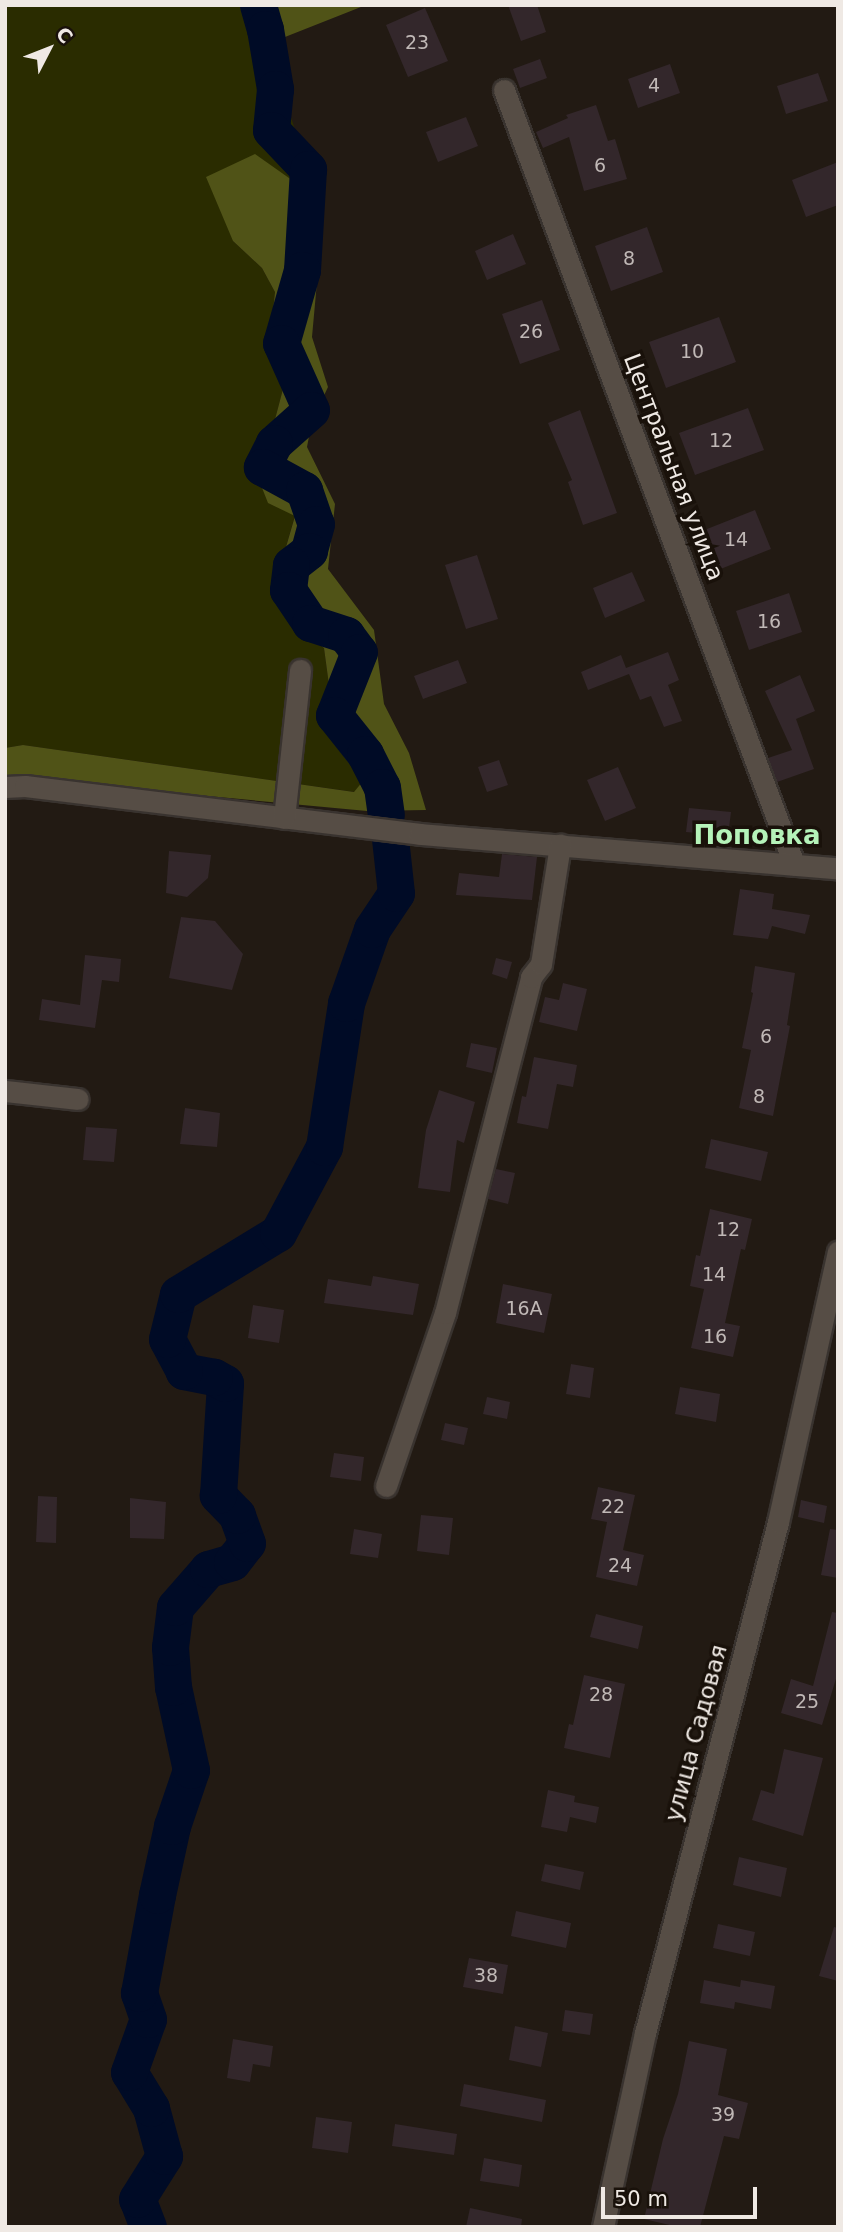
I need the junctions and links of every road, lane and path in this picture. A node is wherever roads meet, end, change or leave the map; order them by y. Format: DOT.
graph roads {
  1 [pos="504,90"];
  2 [pos="300,670"];
  3 [pos="5,787"];
  4 [pos="284,818"];
  5 [pos="560,845"];
  6 [pos="794,863"];
  7 [pos="838,868"];
  8 [pos="5,1091"];
  9 [pos="78,1099"];
  10 [pos="838,1252"];
  11 [pos="386,1486"];
  12 [pos="603,2227"];
  1 -- 6 [label="street, Центральная улица"];
  2 -- 4 [label="street"];
  3 -- 4 [label="street"];
  4 -- 5 [label="street"];
  5 -- 6 [label="street"];
  5 -- 11 [label="street"];
  6 -- 7 [label="street"];
  8 -- 9 [label="street"];
  10 -- 12 [label="street, улица Садовая"];
}
